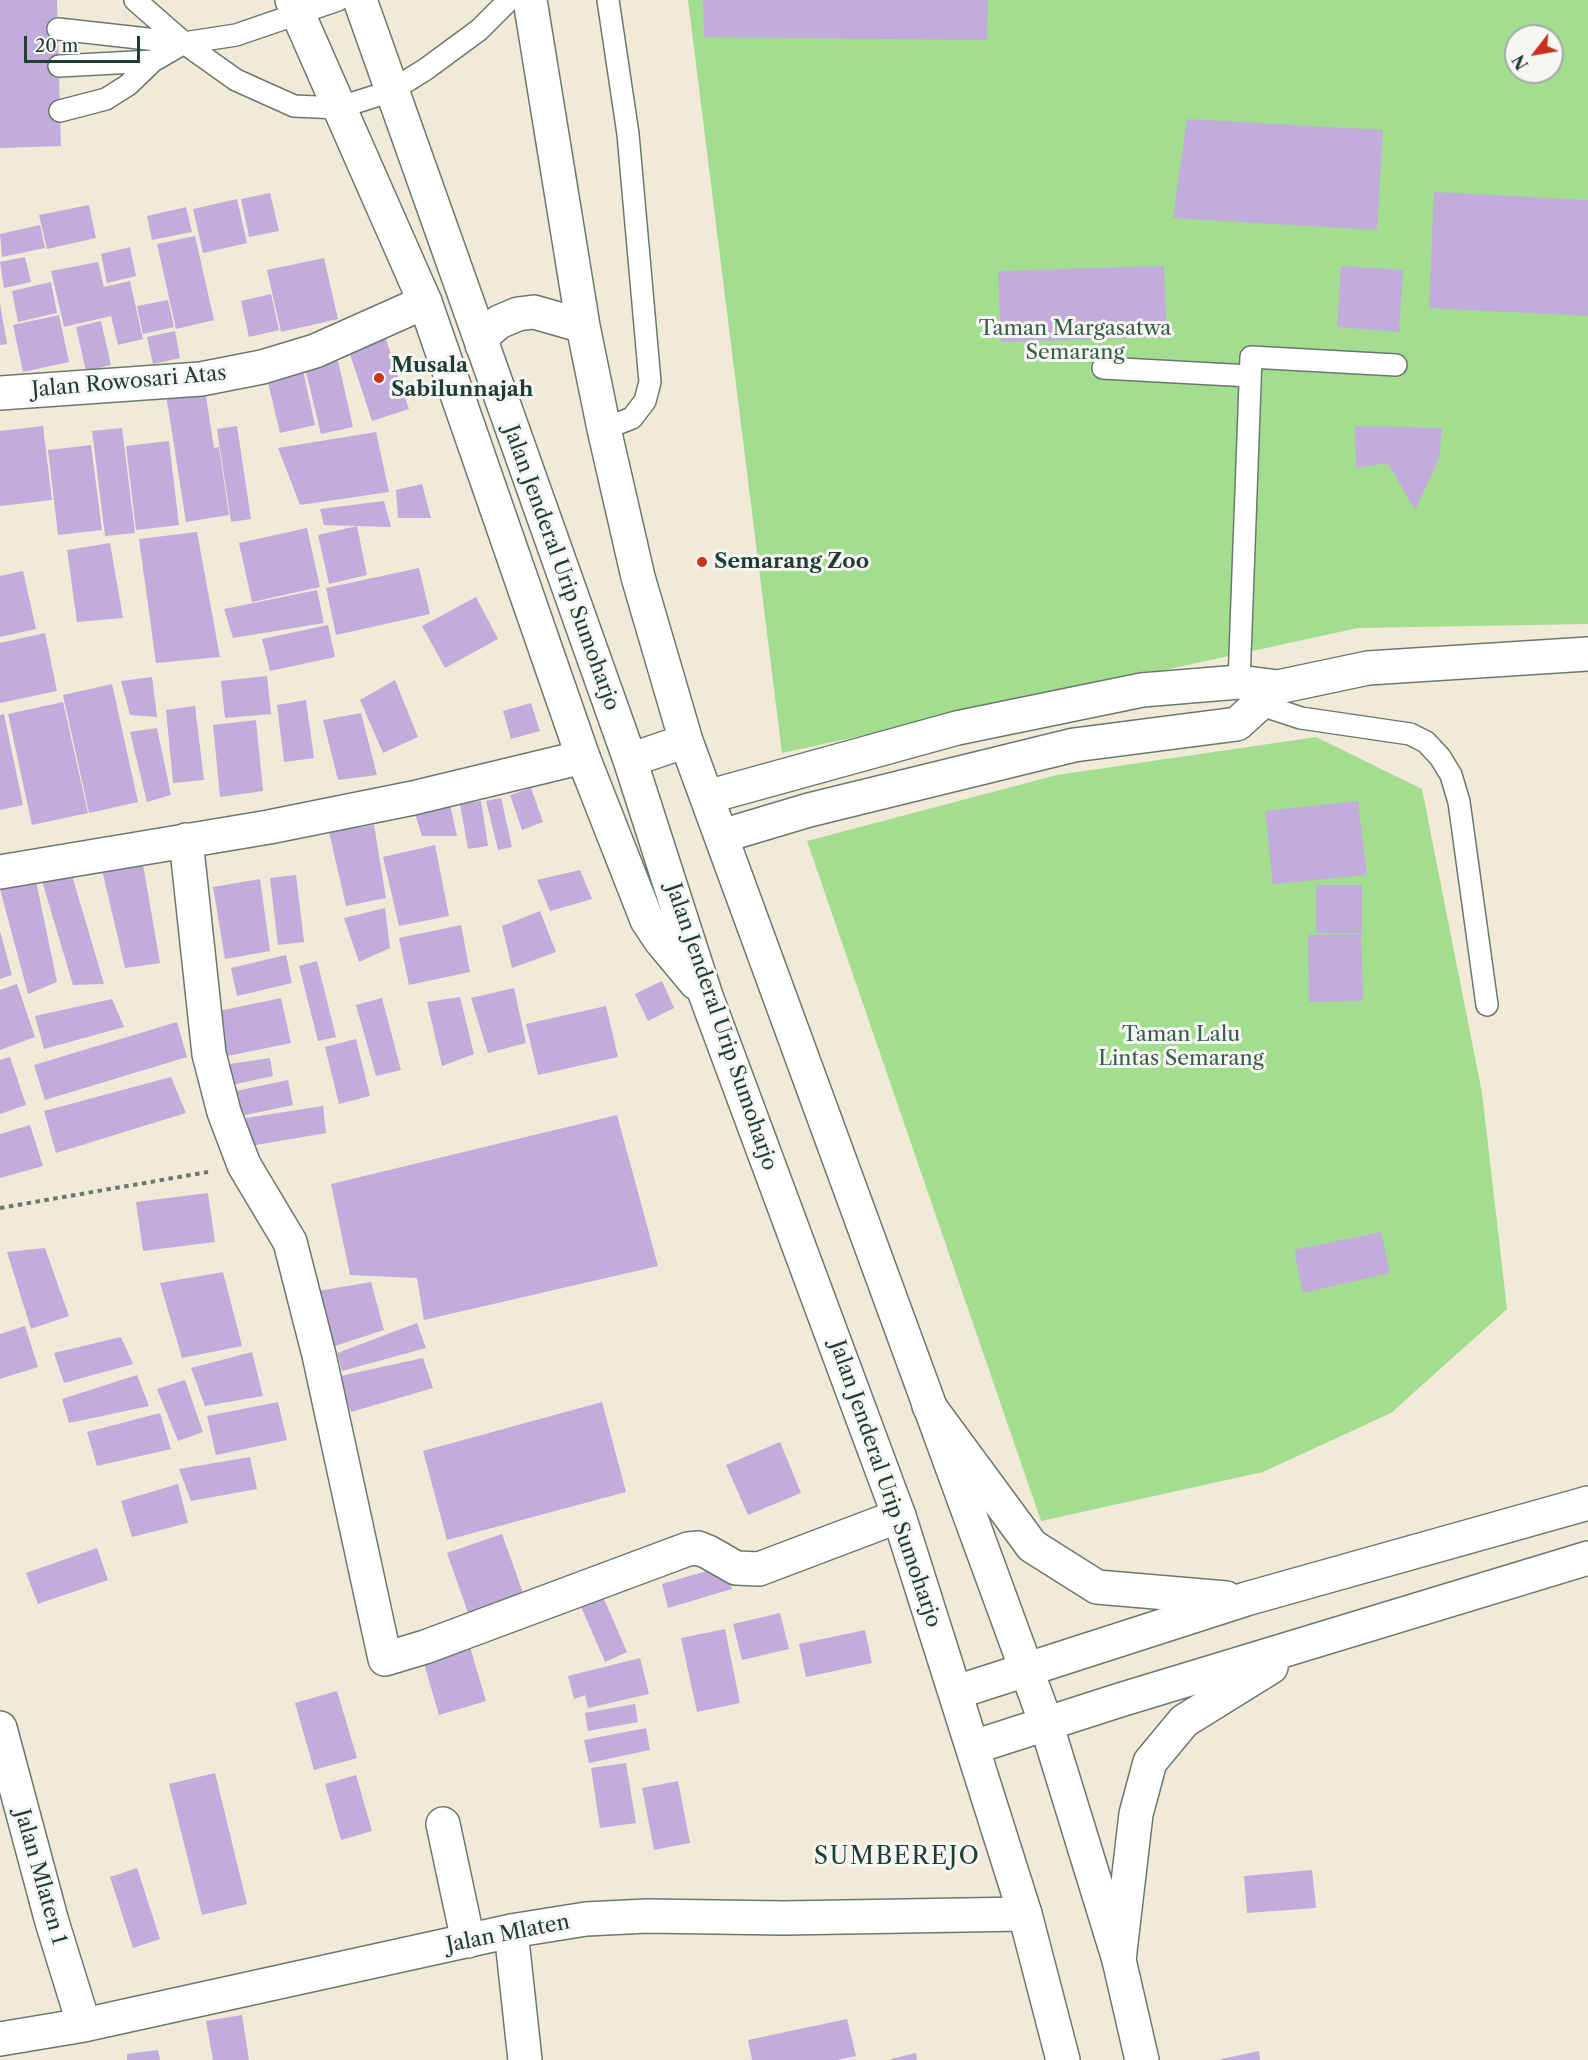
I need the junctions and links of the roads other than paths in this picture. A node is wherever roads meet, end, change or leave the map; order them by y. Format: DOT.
graph roads {
  1 [pos="135,0"];
  2 [pos="338,0"];
  3 [pos="360,0"];
  4 [pos="509,0"];
  5 [pos="530,0"];
  6 [pos="608,0"];
  7 [pos="295,8"];
  8 [pos="58,29"];
  9 [pos="184,43"];
  10 [pos="153,61"];
  11 [pos="59,66"];
  12 [pos="390,91"];
  13 [pos="338,108"];
  14 [pos="60,111"];
  15 [pos="425,302"];
  16 [pos="582,326"];
  17 [pos="482,345"];
  18 [pos="1396,365"];
  19 [pos="1103,368"];
  20 [pos="1250,376"];
  21 [pos="0,393"];
  22 [pos="604,429"];
  23 [pos="1588,654"];
  24 [pos="1258,691"];
  25 [pos="686,741"];
  26 [pos="583,757"];
  27 [pos="630,760"];
  28 [pos="707,797"];
  29 [pos="722,836"];
  30 [pos="186,840"];
  31 [pos="0,872"];
  32 [pos="706,996"];
  33 [pos="1487,1005"];
  34 [pos="928,1406"];
  35 [pos="1588,1503"];
  36 [pos="899,1516"];
  37 [pos="1588,1558"];
  38 [pos="1246,1599"];
  39 [pos="1305,1645"];
  40 [pos="1026,1670"];
  41 [pos="957,1692"];
  42 [pos="1046,1723"];
  43 [pos="0,1728"];
  44 [pos="974,1748"];
  45 [pos="443,1824"];
  46 [pos="1025,1914"];
  47 [pos="511,1931"];
  48 [pos="468,1941"];
  49 [pos="1119,1960"];
  50 [pos="84,2025"];
  51 [pos="9,2045"];
  52 [pos="525,2060"];
  53 [pos="1063,2060"];
  54 [pos="1142,2060"];
  1 -- 9 [label="lane"];
  2 -- 7 [label="lane"];
  3 -- 12 [label="main road, Jalan Jenderal Urip Sumoharjo"];
  4 -- 12 [label="lane"];
  5 -- 16 [label="main road"];
  6 -- 22 [label="lane"];
  7 -- 9 [label="lane"];
  7 -- 13 [label="main road"];
  8 -- 9 [label="lane"];
  9 -- 10 [label="lane"];
  9 -- 13 [label="lane"];
  10 -- 11 [label="lane"];
  10 -- 14 [label="lane"];
  12 -- 13 [label="lane"];
  12 -- 17 [label="main road, Jalan Jenderal Urip Sumoharjo"];
  13 -- 15 [label="main road"];
  15 -- 21 [label="main road, Jalan Rowosari Atas"];
  15 -- 26 [label="main road"];
  16 -- 17 [label="main road"];
  16 -- 22 [label="main road"];
  17 -- 27 [label="main road, Jalan Jenderal Urip Sumoharjo"];
  18 -- 20 [label="lane"];
  19 -- 20 [label="lane"];
  20 -- 24 [label="lane"];
  22 -- 25 [label="main road"];
  23 -- 24 [label="main road"];
  24 -- 28 [label="main road"];
  24 -- 29 [label="main road"];
  24 -- 33 [label="lane"];
  25 -- 27 [label="main road"];
  25 -- 28 [label="main road"];
  26 -- 30 [label="main road"];
  26 -- 32 [label="main road"];
  27 -- 32 [label="main road, Jalan Jenderal Urip Sumoharjo"];
  28 -- 29 [label="main road"];
  29 -- 34 [label="main road"];
  30 -- 31 [label="main road"];
  30 -- 36 [label="main road"];
  32 -- 36 [label="main road, Jalan Jenderal Urip Sumoharjo"];
  34 -- 38 [label="main road"];
  34 -- 40 [label="main road"];
  35 -- 38 [label="main road"];
  36 -- 41 [label="main road, Jalan Jenderal Urip Sumoharjo"];
  37 -- 39 [label="main road"];
  38 -- 40 [label="main road"];
  39 -- 42 [label="main road"];
  39 -- 49 [label="main road"];
  40 -- 41 [label="main road"];
  40 -- 42 [label="main road"];
  41 -- 44 [label="main road, Jalan Jenderal Urip Sumoharjo"];
  42 -- 44 [label="main road"];
  42 -- 49 [label="main road"];
  43 -- 50 [label="main road, Jalan Mlaten 1"];
  44 -- 46 [label="main road, Jalan Jenderal Urip Sumoharjo"];
  45 -- 48 [label="main road"];
  46 -- 47 [label="main road, Jalan Mlaten"];
  46 -- 53 [label="main road, Jalan Jenderal Urip Sumoharjo"];
  47 -- 48 [label="main road, Jalan Mlaten"];
  47 -- 52 [label="main road"];
  48 -- 50 [label="main road, Jalan Mlaten"];
  49 -- 54 [label="main road"];
  50 -- 51 [label="main road, Jalan Mlaten"];
}
